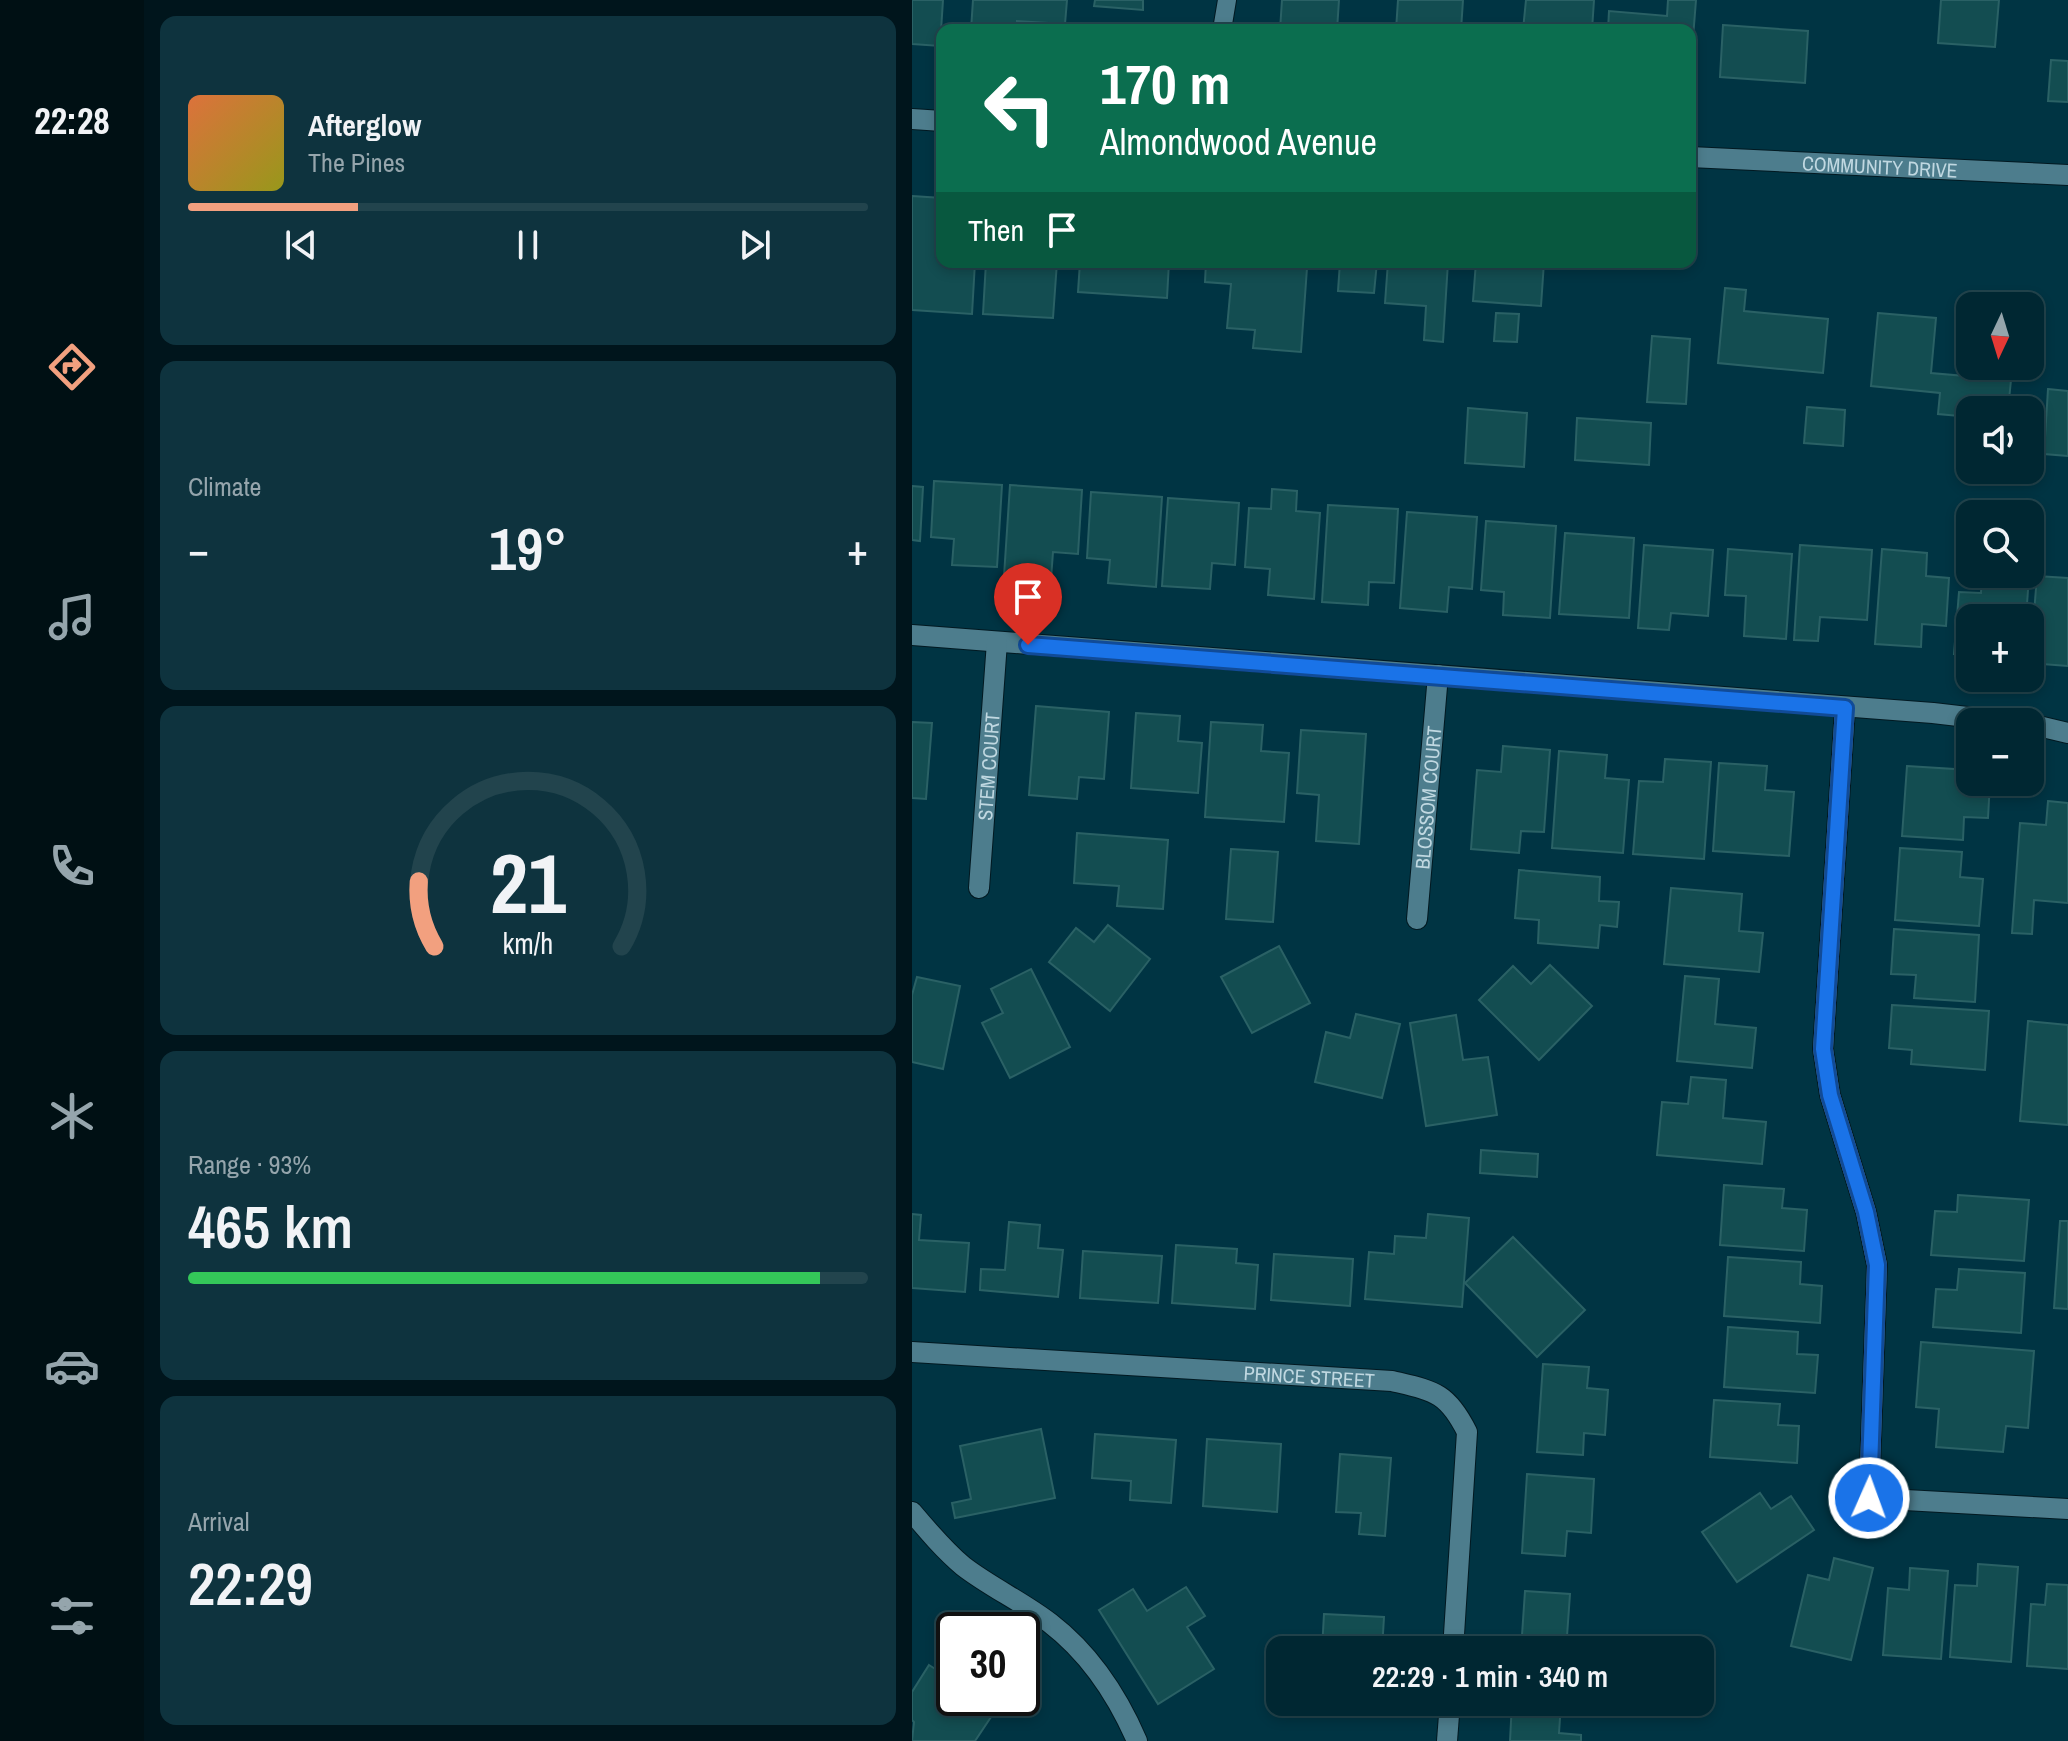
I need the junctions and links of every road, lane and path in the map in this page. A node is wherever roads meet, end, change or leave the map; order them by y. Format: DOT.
graph roads {
  1 [pos="1227,0"];
  2 [pos="1223,24"];
  3 [pos="912,119"];
  4 [pos="936,121"];
  5 [pos="1696,157"];
  6 [pos="2068,175"];
  7 [pos="912,635"];
  8 [pos="997,642"];
  9 [pos="1438,675"];
  10 [pos="1845,708"];
  11 [pos="1956,716"];
  12 [pos="2044,727"];
  13 [pos="2068,733"];
  14 [pos="979,888"];
  15 [pos="1417,919"];
  16 [pos="912,1352"];
  17 [pos="2068,1509"];
  18 [pos="912,1512"];
  19 [pos="1454,1636"];
  20 [pos="1449,1716"];
  21 [pos="1137,1741"];
  22 [pos="1447,1741"];
  1 -- 2 [label="lane"];
  3 -- 4 [label="street"];
  5 -- 6 [label="street, COMMUNITY DRIVE"];
  7 -- 8 [label="street"];
  8 -- 9 [label="street"];
  8 -- 14 [label="street, STEM COURT"];
  9 -- 10 [label="street"];
  9 -- 15 [label="street, BLOSSOM COURT"];
  10 -- 11 [label="street"];
  10 -- 17 [label="street"];
  12 -- 13 [label="street"];
  16 -- 19 [label="street, PRINCE STREET"];
  18 -- 21 [label="street"];
  20 -- 22 [label="street"];
}
